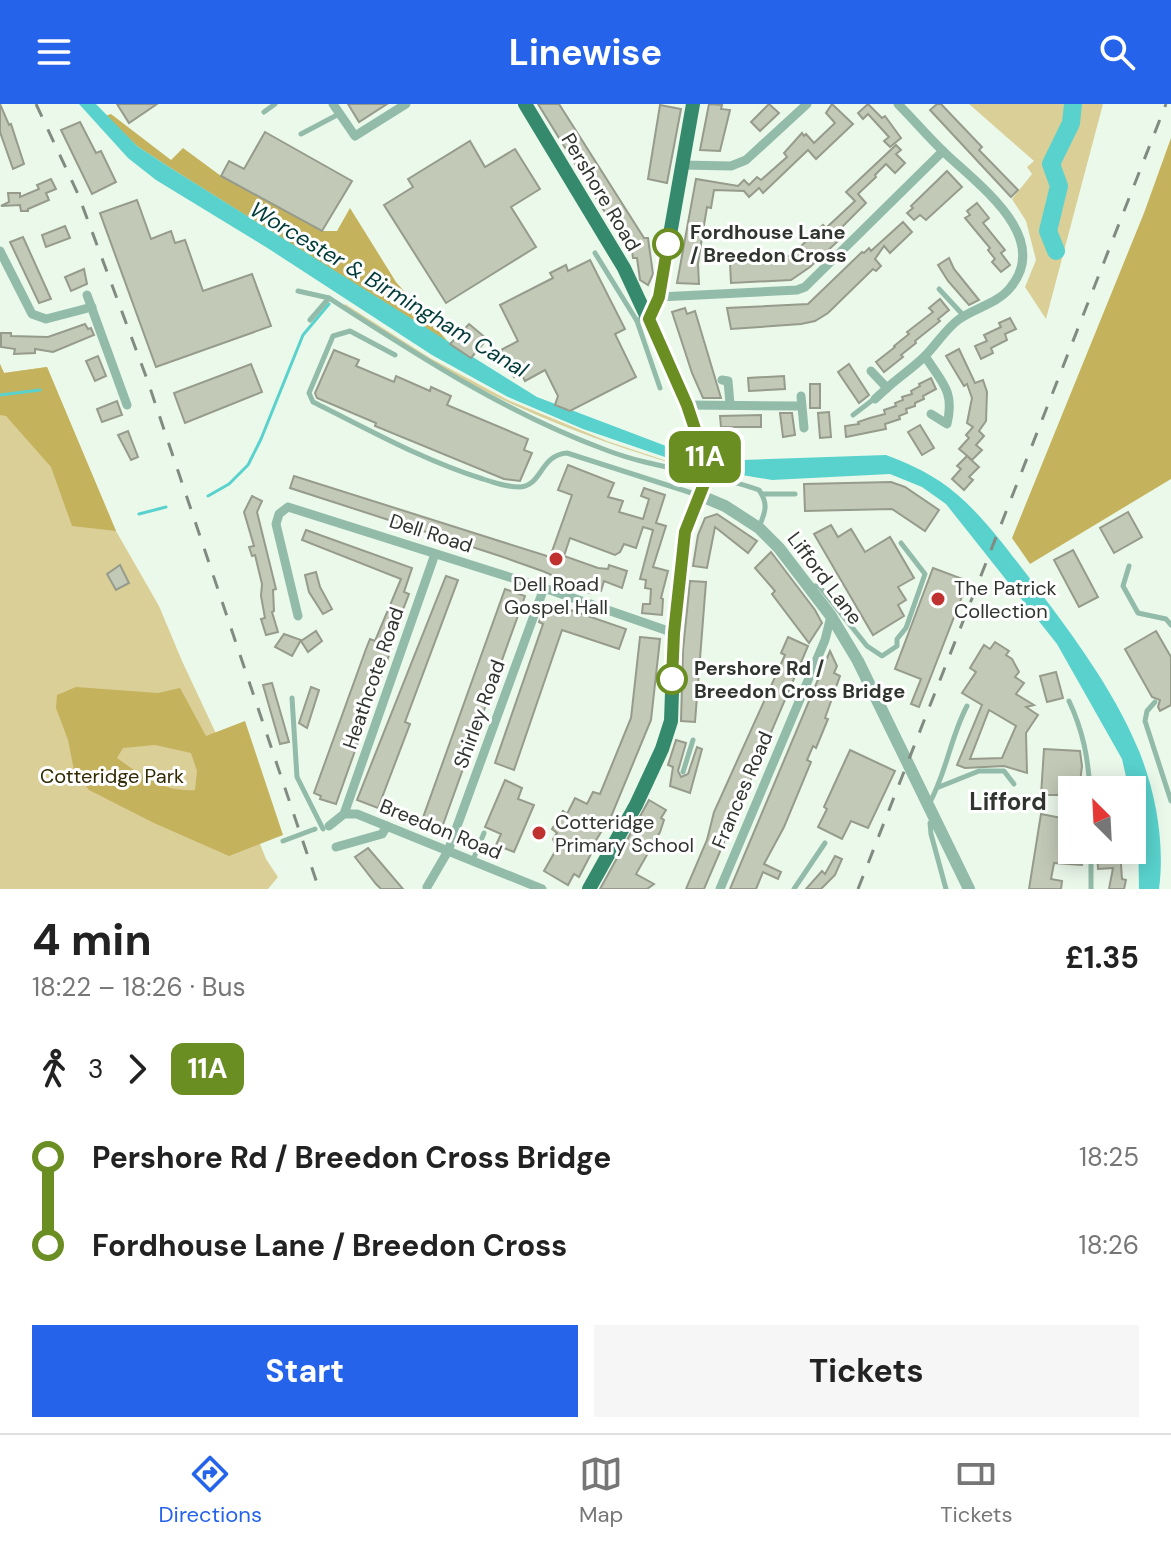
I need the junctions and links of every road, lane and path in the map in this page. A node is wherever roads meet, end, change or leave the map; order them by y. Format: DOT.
graph roads {
  1 [pos="275,104"];
  2 [pos="333,104"];
  3 [pos="406,104"];
  4 [pos="525,104"];
  5 [pos="693,104"];
  6 [pos="807,104"];
  7 [pos="898,104"];
  8 [pos="264,112"];
  9 [pos="340,114"];
  10 [pos="301,134"];
  11 [pos="943,151"];
  12 [pos="682,165"];
  13 [pos="0,251"];
  14 [pos="595,253"];
  15 [pos="939,289"];
  16 [pos="298,291"];
  17 [pos="87,295"];
  18 [pos="659,297"];
  19 [pos="329,298"];
  20 [pos="92,307"];
  21 [pos="964,316"];
  22 [pos="644,319"];
  23 [pos="310,320"];
  24 [pos="395,355"];
  25 [pos="925,356"];
  26 [pos="871,371"];
  27 [pos="722,380"];
  28 [pos="660,388"];
  29 [pos="887,388"];
  30 [pos="875,399"];
  31 [pos="730,404"];
  32 [pos="127,405"];
  33 [pos="692,408"];
  34 [pos="931,414"];
  35 [pos="853,415"];
  36 [pos="804,428"];
  37 [pos="702,490"];
  38 [pos="762,494"];
  39 [pos="795,494"];
  40 [pos="759,528"];
  41 [pos="901,543"];
  42 [pos="435,554"];
  43 [pos="1129,566"];
  44 [pos="808,586"];
  45 [pos="544,588"];
  46 [pos="298,616"];
  47 [pos="831,616"];
  48 [pos="1171,625"];
  49 [pos="674,633"];
  50 [pos="292,698"];
  51 [pos="1069,701"];
  52 [pos="1155,702"];
  53 [pos="967,706"];
  54 [pos="693,740"];
  55 [pos="683,772"];
  56 [pos="1089,776"];
  57 [pos="1014,784"];
  58 [pos="938,788"];
  59 [pos="1171,801"];
  60 [pos="928,805"];
  61 [pos="344,814"];
  62 [pos="935,818"];
  63 [pos="387,826"];
  64 [pos="322,828"];
  65 [pos="484,833"];
  66 [pos="281,842"];
  67 [pos="825,843"];
  68 [pos="336,847"];
  69 [pos="448,851"];
  70 [pos="473,861"];
  71 [pos="1091,864"];
  72 [pos="427,887"];
  73 [pos="542,889"];
  74 [pos="589,889"];
  75 [pos="720,889"];
  76 [pos="794,889"];
  77 [pos="946,889"];
  78 [pos="969,889"];
  79 [pos="1091,889"];
  1 -- 8 [label="lane"];
  2 -- 9 [label="street"];
  3 -- 9 [label="street"];
  4 -- 22 [label="main road, Pershore Road"];
  5 -- 12 [label="main road"];
  6 -- 12 [label="street"];
  7 -- 11 [label="street"];
  9 -- 10 [label="lane"];
  11 -- 18 [label="street"];
  11 -- 21 [label="street"];
  12 -- 18 [label="main road"];
  13 -- 20 [label="street"];
  14 -- 22 [label="lane"];
  15 -- 21 [label="lane"];
  16 -- 19 [label="lane"];
  17 -- 20 [label="street"];
  18 -- 22 [label="main road"];
  19 -- 23 [label="lane"];
  19 -- 38 [label="lane"];
  20 -- 32 [label="street"];
  21 -- 25 [label="street"];
  22 -- 28 [label="lane"];
  22 -- 33 [label="main road, Pershore Road"];
  24 -- 37 [label="lane"];
  25 -- 29 [label="street"];
  25 -- 34 [label="street"];
  26 -- 29 [label="street"];
  27 -- 31 [label="street"];
  29 -- 30 [label="street"];
  30 -- 35 [label="lane"];
  31 -- 33 [label="street"];
  31 -- 36 [label="street"];
  33 -- 37 [label="main road, Pershore Road, bridge"];
  37 -- 40 [label="street, Lifford Lane"];
  37 -- 49 [label="main road, Pershore Road"];
  38 -- 39 [label="lane"];
  38 -- 40 [label="lane"];
  40 -- 44 [label="street, Lifford Lane"];
  41 -- 44 [label="lane"];
  42 -- 45 [label="street, Dell Road"];
  42 -- 46 [label="street, Dell Road"];
  42 -- 61 [label="street, Heathcote Road"];
  43 -- 48 [label="lane"];
  44 -- 47 [label="street, Lifford Lane"];
  45 -- 49 [label="street, Dell Road"];
  45 -- 69 [label="street, Shirley Road"];
  47 -- 60 [label="street, Lifford Lane"];
  47 -- 75 [label="street, Frances Road"];
  49 -- 74 [label="main road, Pershore Road"];
  50 -- 64 [label="lane"];
  51 -- 56 [label="lane"];
  52 -- 59 [label="lane"];
  53 -- 58 [label="lane"];
  54 -- 55 [label="lane"];
  57 -- 58 [label="lane"];
  58 -- 60 [label="lane"];
  60 -- 62 [label="street, Lifford Lane"];
  61 -- 63 [label="street, Breedon Road"];
  61 -- 64 [label="street"];
  62 -- 77 [label="lane"];
  62 -- 78 [label="street, Lifford Lane"];
  63 -- 68 [label="street"];
  63 -- 69 [label="street, Breedon Road"];
  64 -- 66 [label="lane, bridge"];
  65 -- 70 [label="lane"];
  67 -- 76 [label="lane"];
  69 -- 70 [label="street, Breedon Road"];
  69 -- 72 [label="street, Shirley Road"];
  70 -- 73 [label="street, Breedon Road"];
  71 -- 79 [label="lane"];
}
